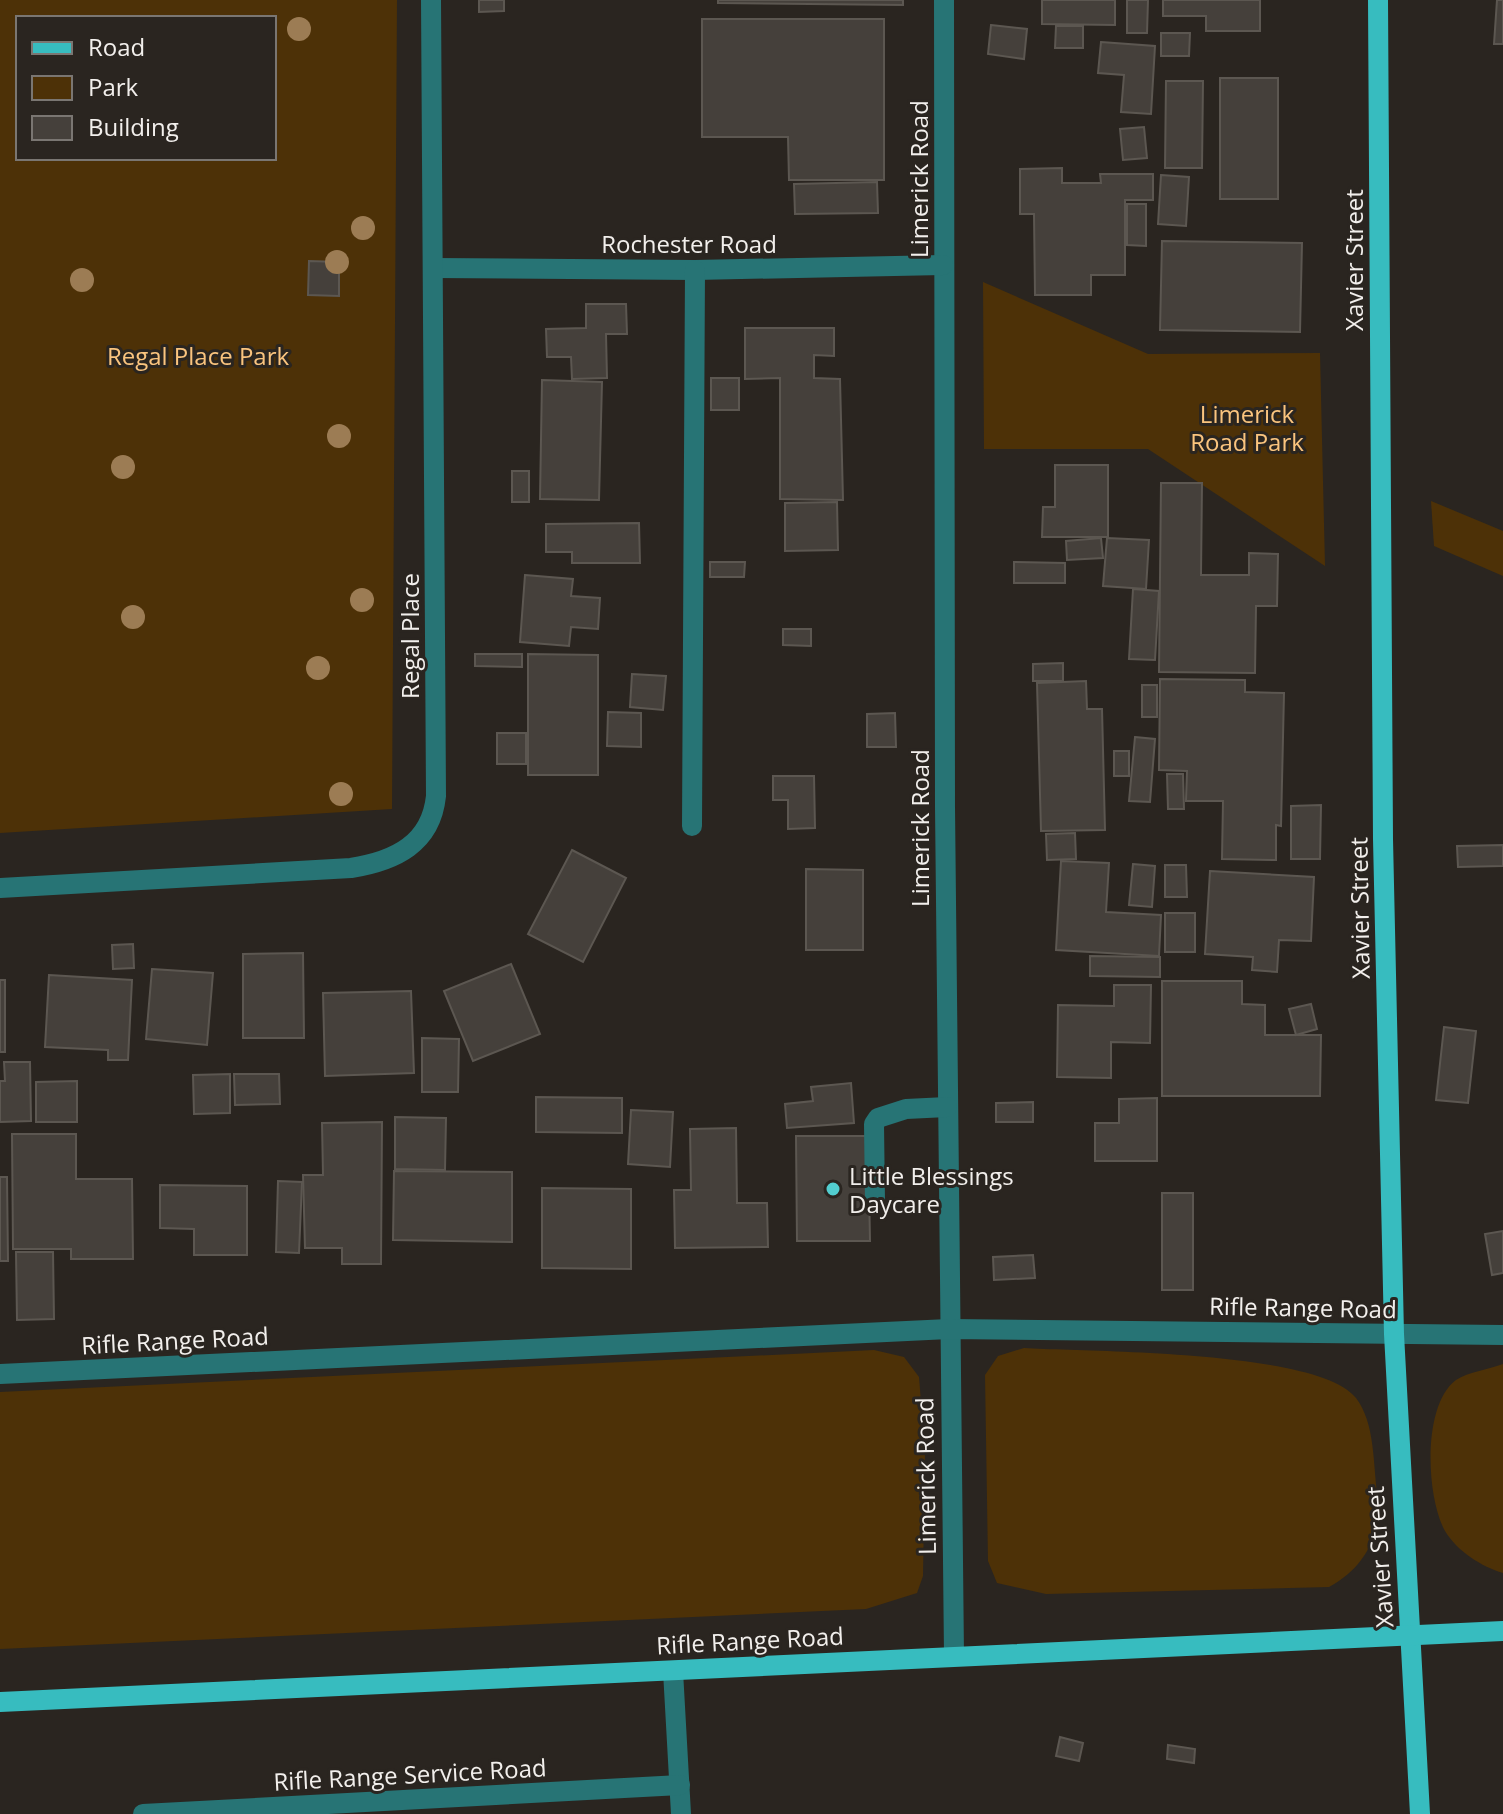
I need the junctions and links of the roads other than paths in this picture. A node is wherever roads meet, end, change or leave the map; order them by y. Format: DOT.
graph roads {
  1 [pos="431,0"];
  2 [pos="944,0"];
  3 [pos="1378,0"];
  4 [pos="943,265"];
  5 [pos="434,268"];
  6 [pos="695,270"];
  7 [pos="692,826"];
  8 [pos="0,888"];
  9 [pos="947,1107"];
  10 [pos="875,1202"];
  11 [pos="949,1329"];
  12 [pos="1394,1334"];
  13 [pos="1503,1335"];
  14 [pos="0,1374"];
  15 [pos="1503,1631"];
  16 [pos="1410,1636"];
  17 [pos="954,1655"];
  18 [pos="673,1671"];
  19 [pos="0,1702"];
  20 [pos="680,1785"];
  21 [pos="143,1814"];
  22 [pos="681,1814"];
  23 [pos="1420,1814"];
  1 -- 5 [label="street, Regal Place"];
  2 -- 4 [label="street, Limerick Road"];
  3 -- 12 [label="main road, Xavier Street"];
  4 -- 6 [label="street, Rochester Road"];
  4 -- 9 [label="street, Limerick Road"];
  5 -- 6 [label="street, Rochester Road"];
  5 -- 8 [label="street, Regal Place"];
  6 -- 7 [label="street"];
  9 -- 10 [label="street"];
  9 -- 11 [label="street, Limerick Road"];
  11 -- 12 [label="street, Rifle Range Road"];
  11 -- 14 [label="street, Rifle Range Road"];
  11 -- 17 [label="street, Limerick Road"];
  12 -- 13 [label="street, Rifle Range Road"];
  12 -- 16 [label="main road, Xavier Street"];
  15 -- 16 [label="main road, Rifle Range Road"];
  16 -- 17 [label="main road, Rifle Range Road"];
  16 -- 23 [label="main road, Xavier Street"];
  17 -- 18 [label="main road, Rifle Range Road"];
  18 -- 19 [label="main road, Rifle Range Road"];
  18 -- 20 [label="street"];
  20 -- 21 [label="street, Rifle Range Service Road"];
  20 -- 22 [label="street"];
}
